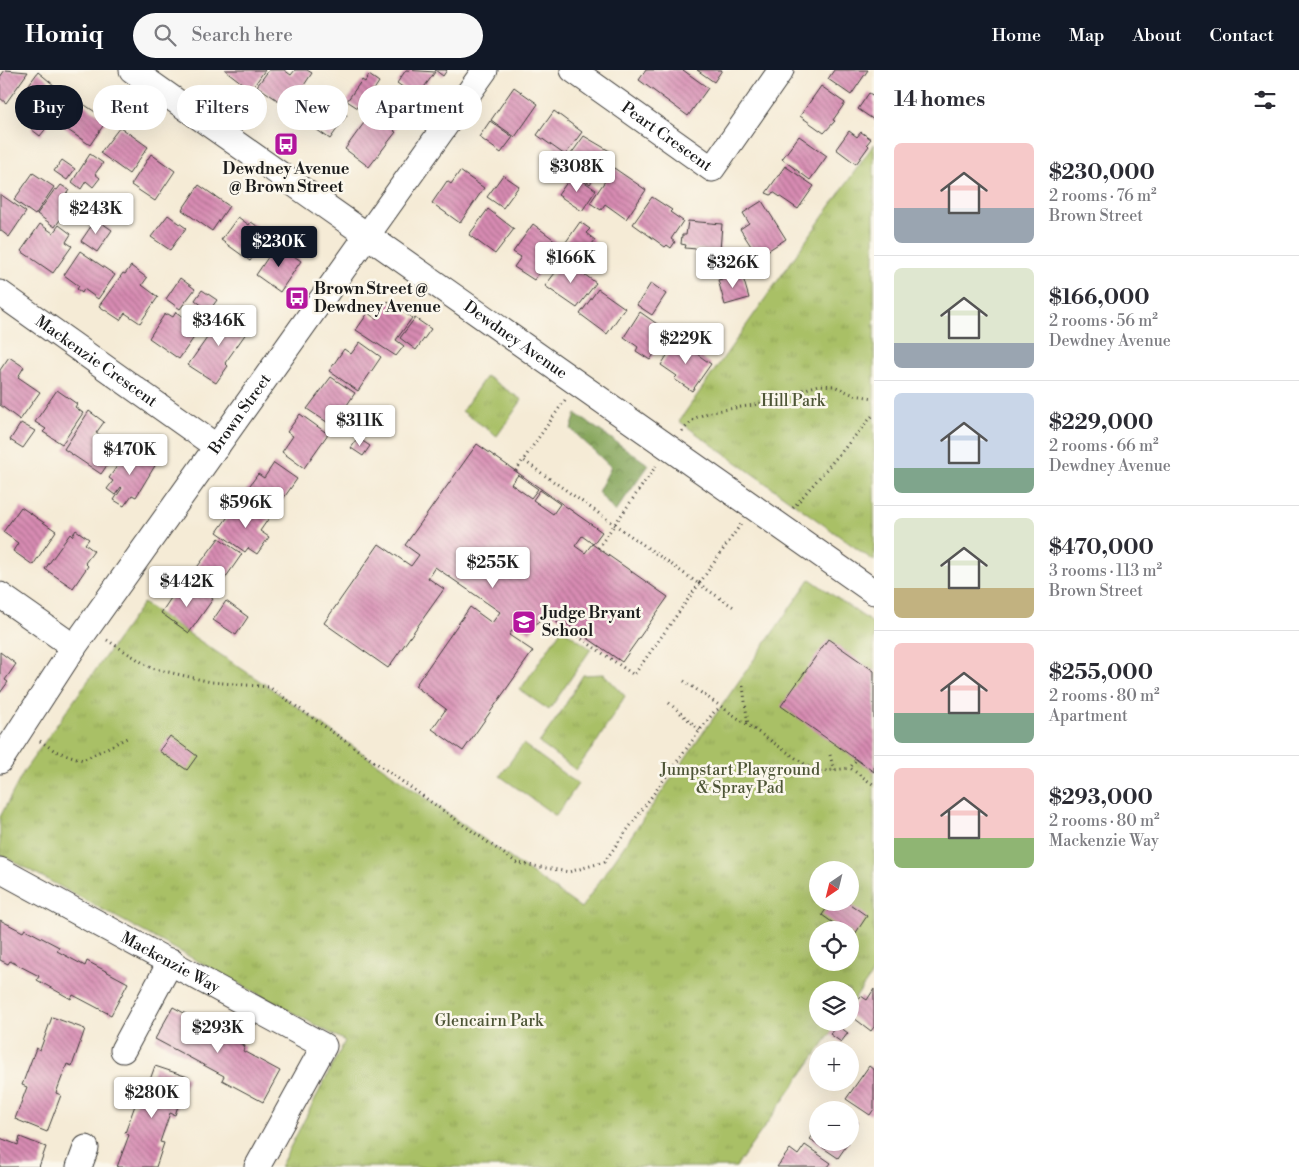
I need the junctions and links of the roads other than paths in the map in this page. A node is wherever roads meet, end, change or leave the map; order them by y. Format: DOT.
graph roads {
  1 [pos="132,70"];
  2 [pos="485,70"];
  3 [pos="573,70"];
  4 [pos="781,70"];
  5 [pos="367,236"];
  6 [pos="0,293"];
  7 [pos="217,447"];
  8 [pos="874,592"];
  9 [pos="0,595"];
  10 [pos="81,637"];
  11 [pos="0,761"];
  12 [pos="0,870"];
  13 [pos="171,961"];
  14 [pos="123,1050"];
  15 [pos="257,1167"];
  1 -- 5 [label="street, Dewdney Avenue"];
  2 -- 5 [label="street, Brown Street"];
  3 -- 4 [label="street, Peart Crescent"];
  5 -- 7 [label="street, Brown Street"];
  5 -- 8 [label="street, Dewdney Avenue"];
  6 -- 7 [label="street, Mackenzie Crescent"];
  7 -- 10 [label="street, Brown Street"];
  9 -- 10 [label="street"];
  10 -- 11 [label="street, Brown Street"];
  12 -- 13 [label="street, Mackenzie Way"];
  13 -- 14 [label="street"];
  13 -- 15 [label="street, Mackenzie Way"];
}
